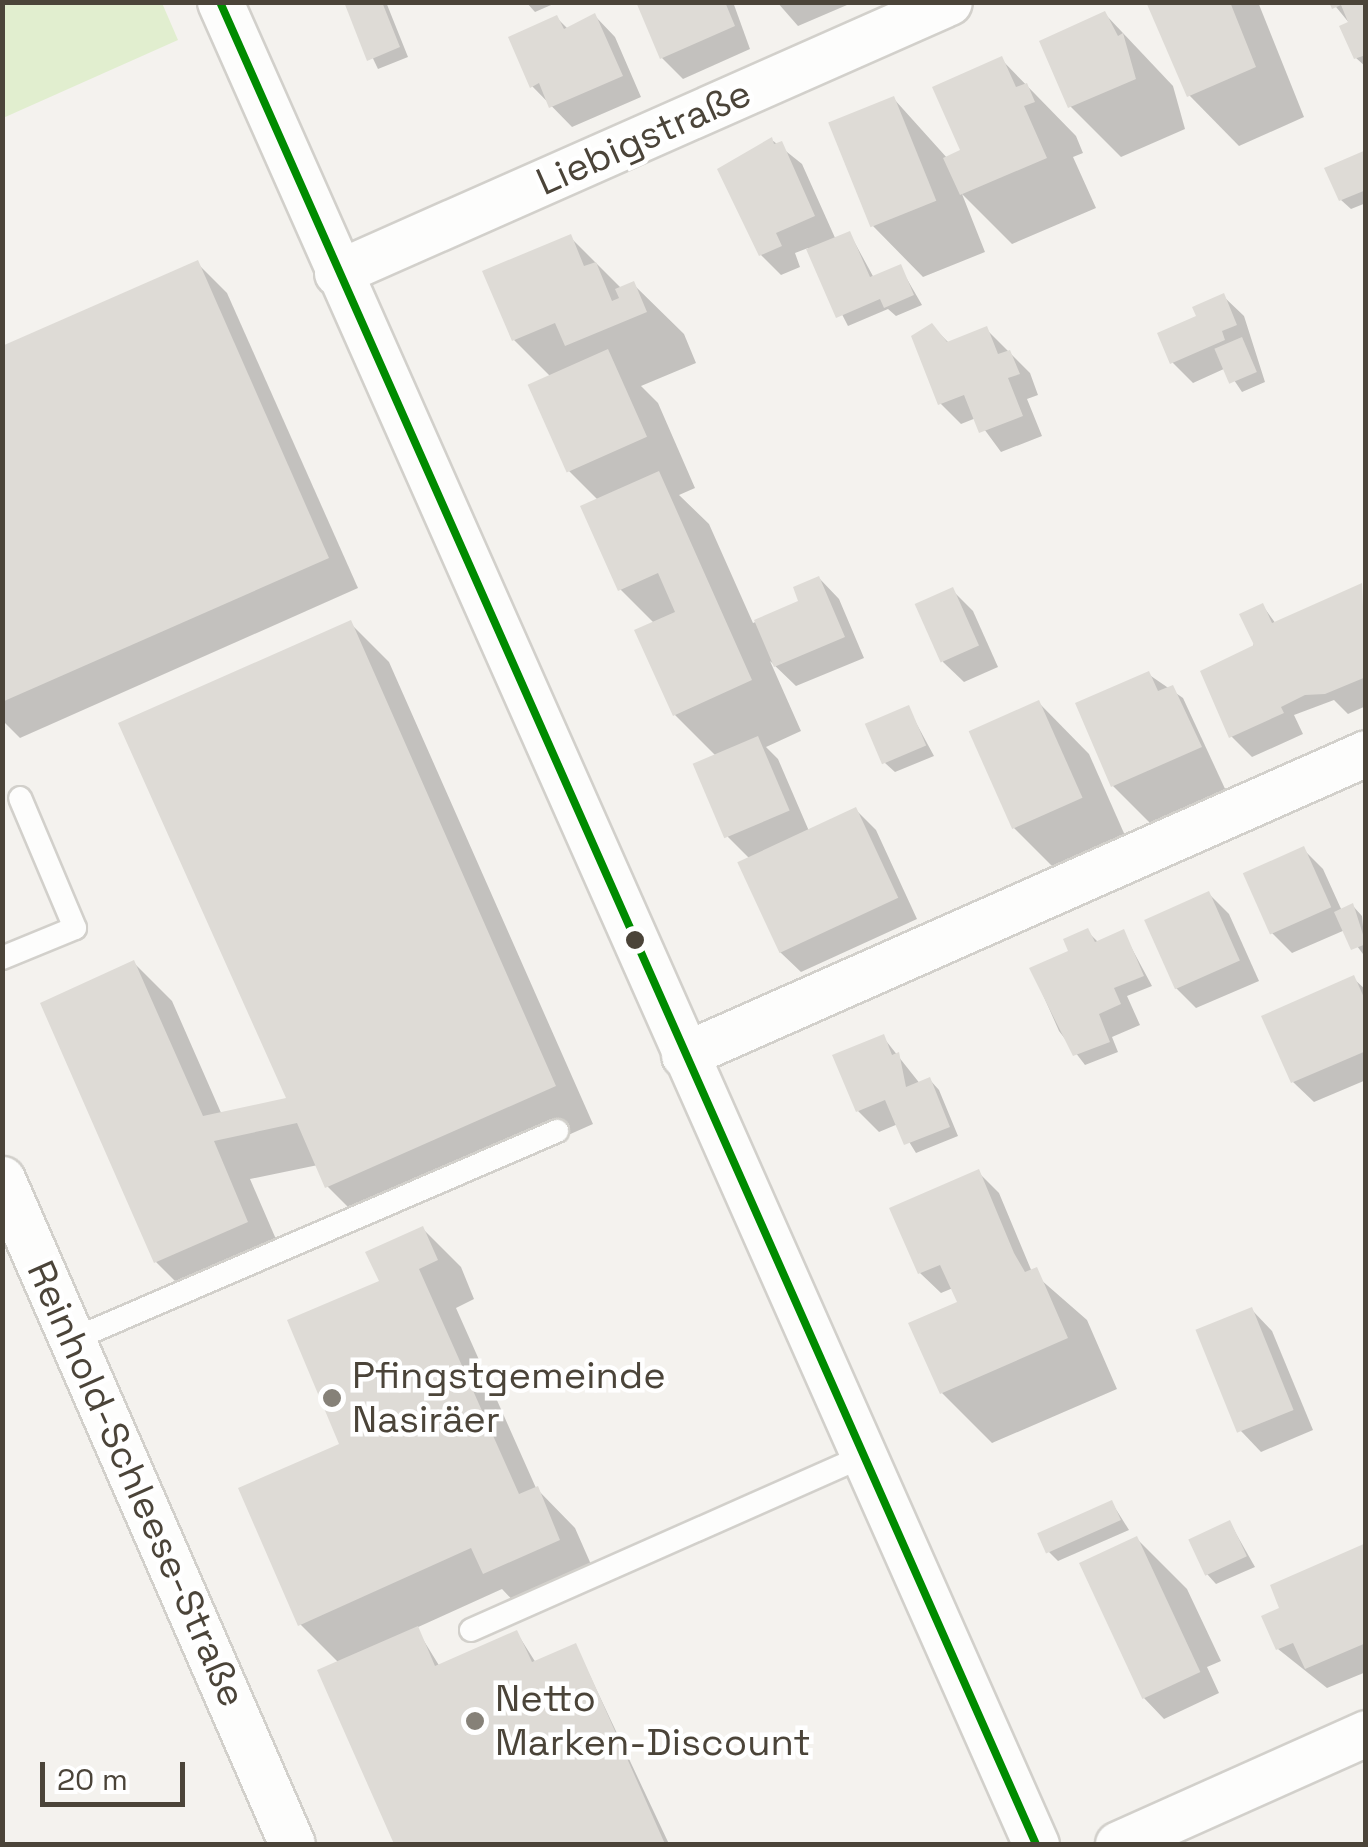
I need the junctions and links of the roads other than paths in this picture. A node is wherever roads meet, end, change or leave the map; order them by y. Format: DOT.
graph roads {
  1 [pos="220,2"];
  2 [pos="950,2"];
  3 [pos="338,272"];
  4 [pos="1366,753"];
  5 [pos="20,798"];
  6 [pos="2,958"];
  7 [pos="684,1056"];
  8 [pos="557,1131"];
  9 [pos="2,1179"];
  10 [pos="74,1339"];
  11 [pos="864,1456"];
  12 [pos="472,1630"];
  13 [pos="1366,1733"];
  14 [pos="292,1844"];
  15 [pos="1036,1844"];
  16 [pos="1118,1844"];
  1 -- 3 [label="street"];
  2 -- 3 [label="street, Liebigstraße"];
  3 -- 7 [label="street"];
  4 -- 7 [label="street"];
  5 -- 6 [label="lane"];
  7 -- 11 [label="street"];
  8 -- 10 [label="lane"];
  9 -- 10 [label="street, Reinhold-Schleese-Straße"];
  10 -- 14 [label="street, Reinhold-Schleese-Straße"];
  11 -- 12 [label="lane"];
  11 -- 15 [label="street"];
  13 -- 16 [label="street"];
}
